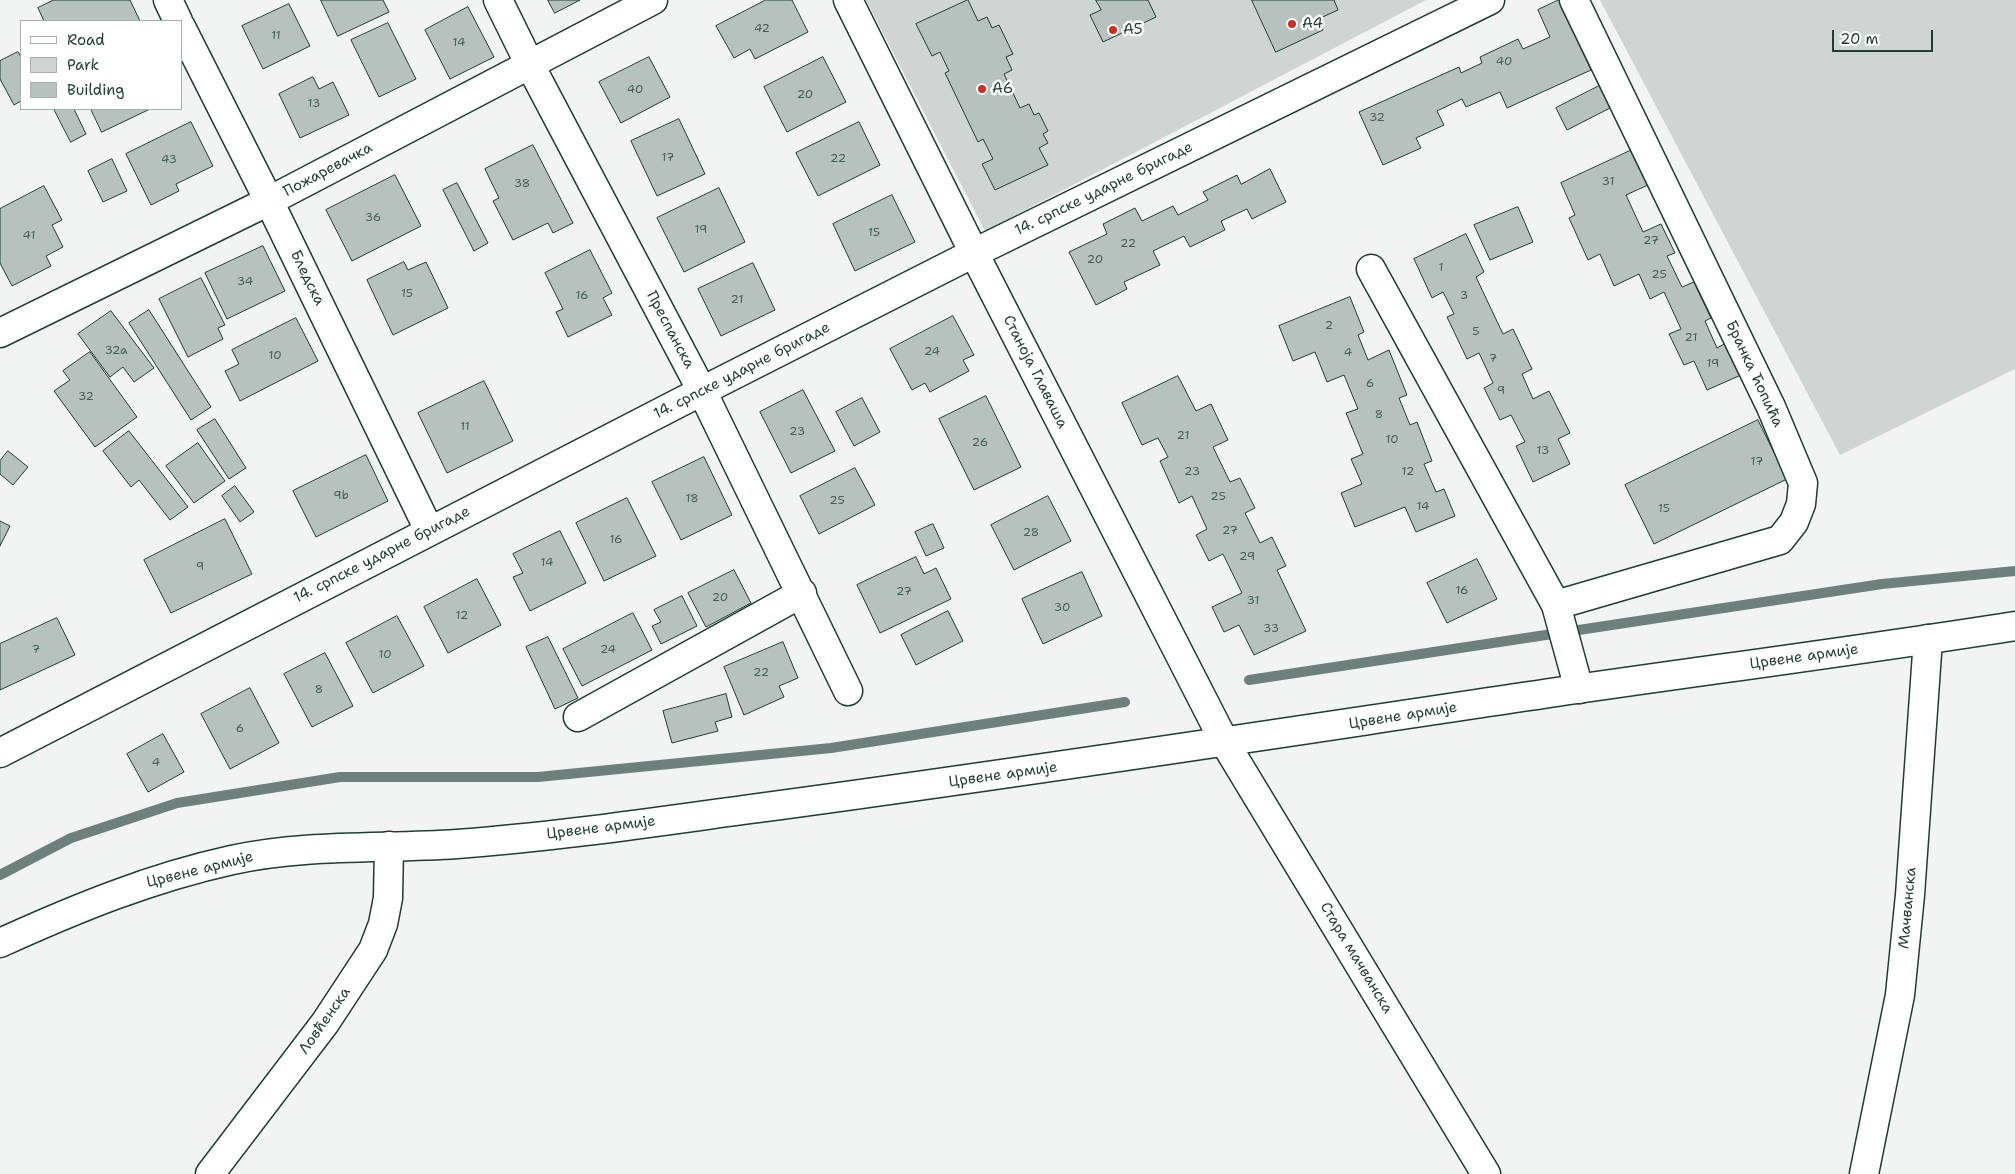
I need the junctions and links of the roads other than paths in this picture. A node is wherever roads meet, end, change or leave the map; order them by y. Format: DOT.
graph roads {
  1 [pos="168,0"];
  2 [pos="498,0"];
  3 [pos="653,0"];
  4 [pos="848,0"];
  5 [pos="1490,0"];
  6 [pos="1574,0"];
  7 [pos="178,20"];
  8 [pos="182,29"];
  9 [pos="530,65"];
  10 [pos="269,201"];
  11 [pos="974,253"];
  12 [pos="1371,269"];
  13 [pos="0,333"];
  14 [pos="702,391"];
  15 [pos="429,530"];
  16 [pos="802,593"];
  17 [pos="1556,605"];
  18 [pos="2015,626"];
  19 [pos="1928,639"];
  20 [pos="1578,689"];
  21 [pos="848,691"];
  22 [pos="578,717"];
  23 [pos="1225,743"];
  24 [pos="0,753"];
  25 [pos="390,846"];
  26 [pos="0,943"];
  27 [pos="1480,1170"];
  28 [pos="210,1174"];
  29 [pos="1864,1174"];
  1 -- 7 [label="street"];
  2 -- 9 [label="street, Преспанска"];
  3 -- 9 [label="street, Пожаревачка"];
  4 -- 11 [label="street, Станоја Главаша"];
  5 -- 11 [label="street, 14. српске ударне бригаде"];
  6 -- 17 [label="street, Бранка Ћопића"];
  8 -- 10 [label="street, Бледска"];
  9 -- 10 [label="street, Пожаревачка"];
  9 -- 14 [label="street, Преспанска"];
  10 -- 13 [label="street, Пожаревачка"];
  10 -- 15 [label="street, Бледска"];
  11 -- 14 [label="street, 14. српске ударне бригаде"];
  11 -- 23 [label="street, Станоја Главаша"];
  12 -- 17 [label="street"];
  14 -- 15 [label="street, 14. српске ударне бригаде"];
  14 -- 16 [label="street, Преспанска"];
  15 -- 24 [label="street, 14. српске ударне бригаде"];
  16 -- 21 [label="street, Преспанска"];
  16 -- 22 [label="street"];
  17 -- 20 [label="street"];
  18 -- 19 [label="street, Црвене армије"];
  19 -- 20 [label="street, Црвене армије"];
  19 -- 29 [label="street, Мачванска"];
  20 -- 23 [label="street, Црвене армије"];
  23 -- 25 [label="street, Црвене армије"];
  23 -- 27 [label="street, Стара мачванска"];
  25 -- 26 [label="street, Црвене армије"];
  25 -- 28 [label="street, Ловћенска"];
}
